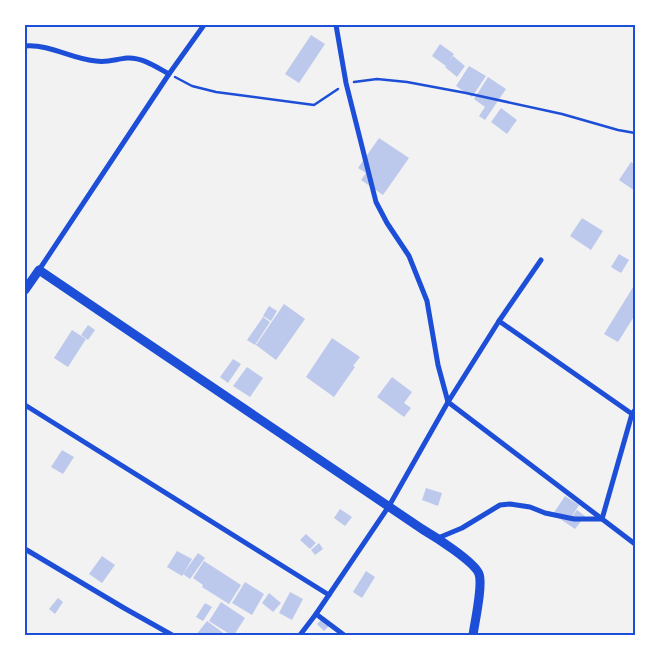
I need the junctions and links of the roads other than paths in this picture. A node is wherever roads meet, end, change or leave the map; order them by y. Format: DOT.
graph roads {
  1 [pos="204,25"];
  2 [pos="336,25"];
  3 [pos="25,46"];
  4 [pos="170,74"];
  5 [pos="541,260"];
  6 [pos="39,270"];
  7 [pos="25,290"];
  8 [pos="499,321"];
  9 [pos="448,402"];
  10 [pos="25,405"];
  11 [pos="634,413"];
  12 [pos="388,506"];
  13 [pos="602,519"];
  14 [pos="438,538"];
  15 [pos="635,544"];
  16 [pos="25,549"];
  17 [pos="329,595"];
  18 [pos="316,614"];
  19 [pos="172,635"];
  20 [pos="300,635"];
  21 [pos="344,635"];
  22 [pos="473,635"];
  1 -- 4 [label="street"];
  2 -- 9 [label="street"];
  3 -- 4 [label="street"];
  4 -- 6 [label="street"];
  5 -- 8 [label="street"];
  6 -- 7 [label="street"];
  6 -- 12 [label="street"];
  8 -- 9 [label="street"];
  8 -- 11 [label="street"];
  9 -- 12 [label="street"];
  9 -- 13 [label="street"];
  10 -- 17 [label="street"];
  11 -- 13 [label="street"];
  12 -- 14 [label="street"];
  12 -- 17 [label="street"];
  13 -- 14 [label="street"];
  13 -- 15 [label="street"];
  14 -- 22 [label="street"];
  16 -- 19 [label="street"];
  17 -- 18 [label="street"];
  18 -- 20 [label="street"];
  18 -- 21 [label="street"];
}
